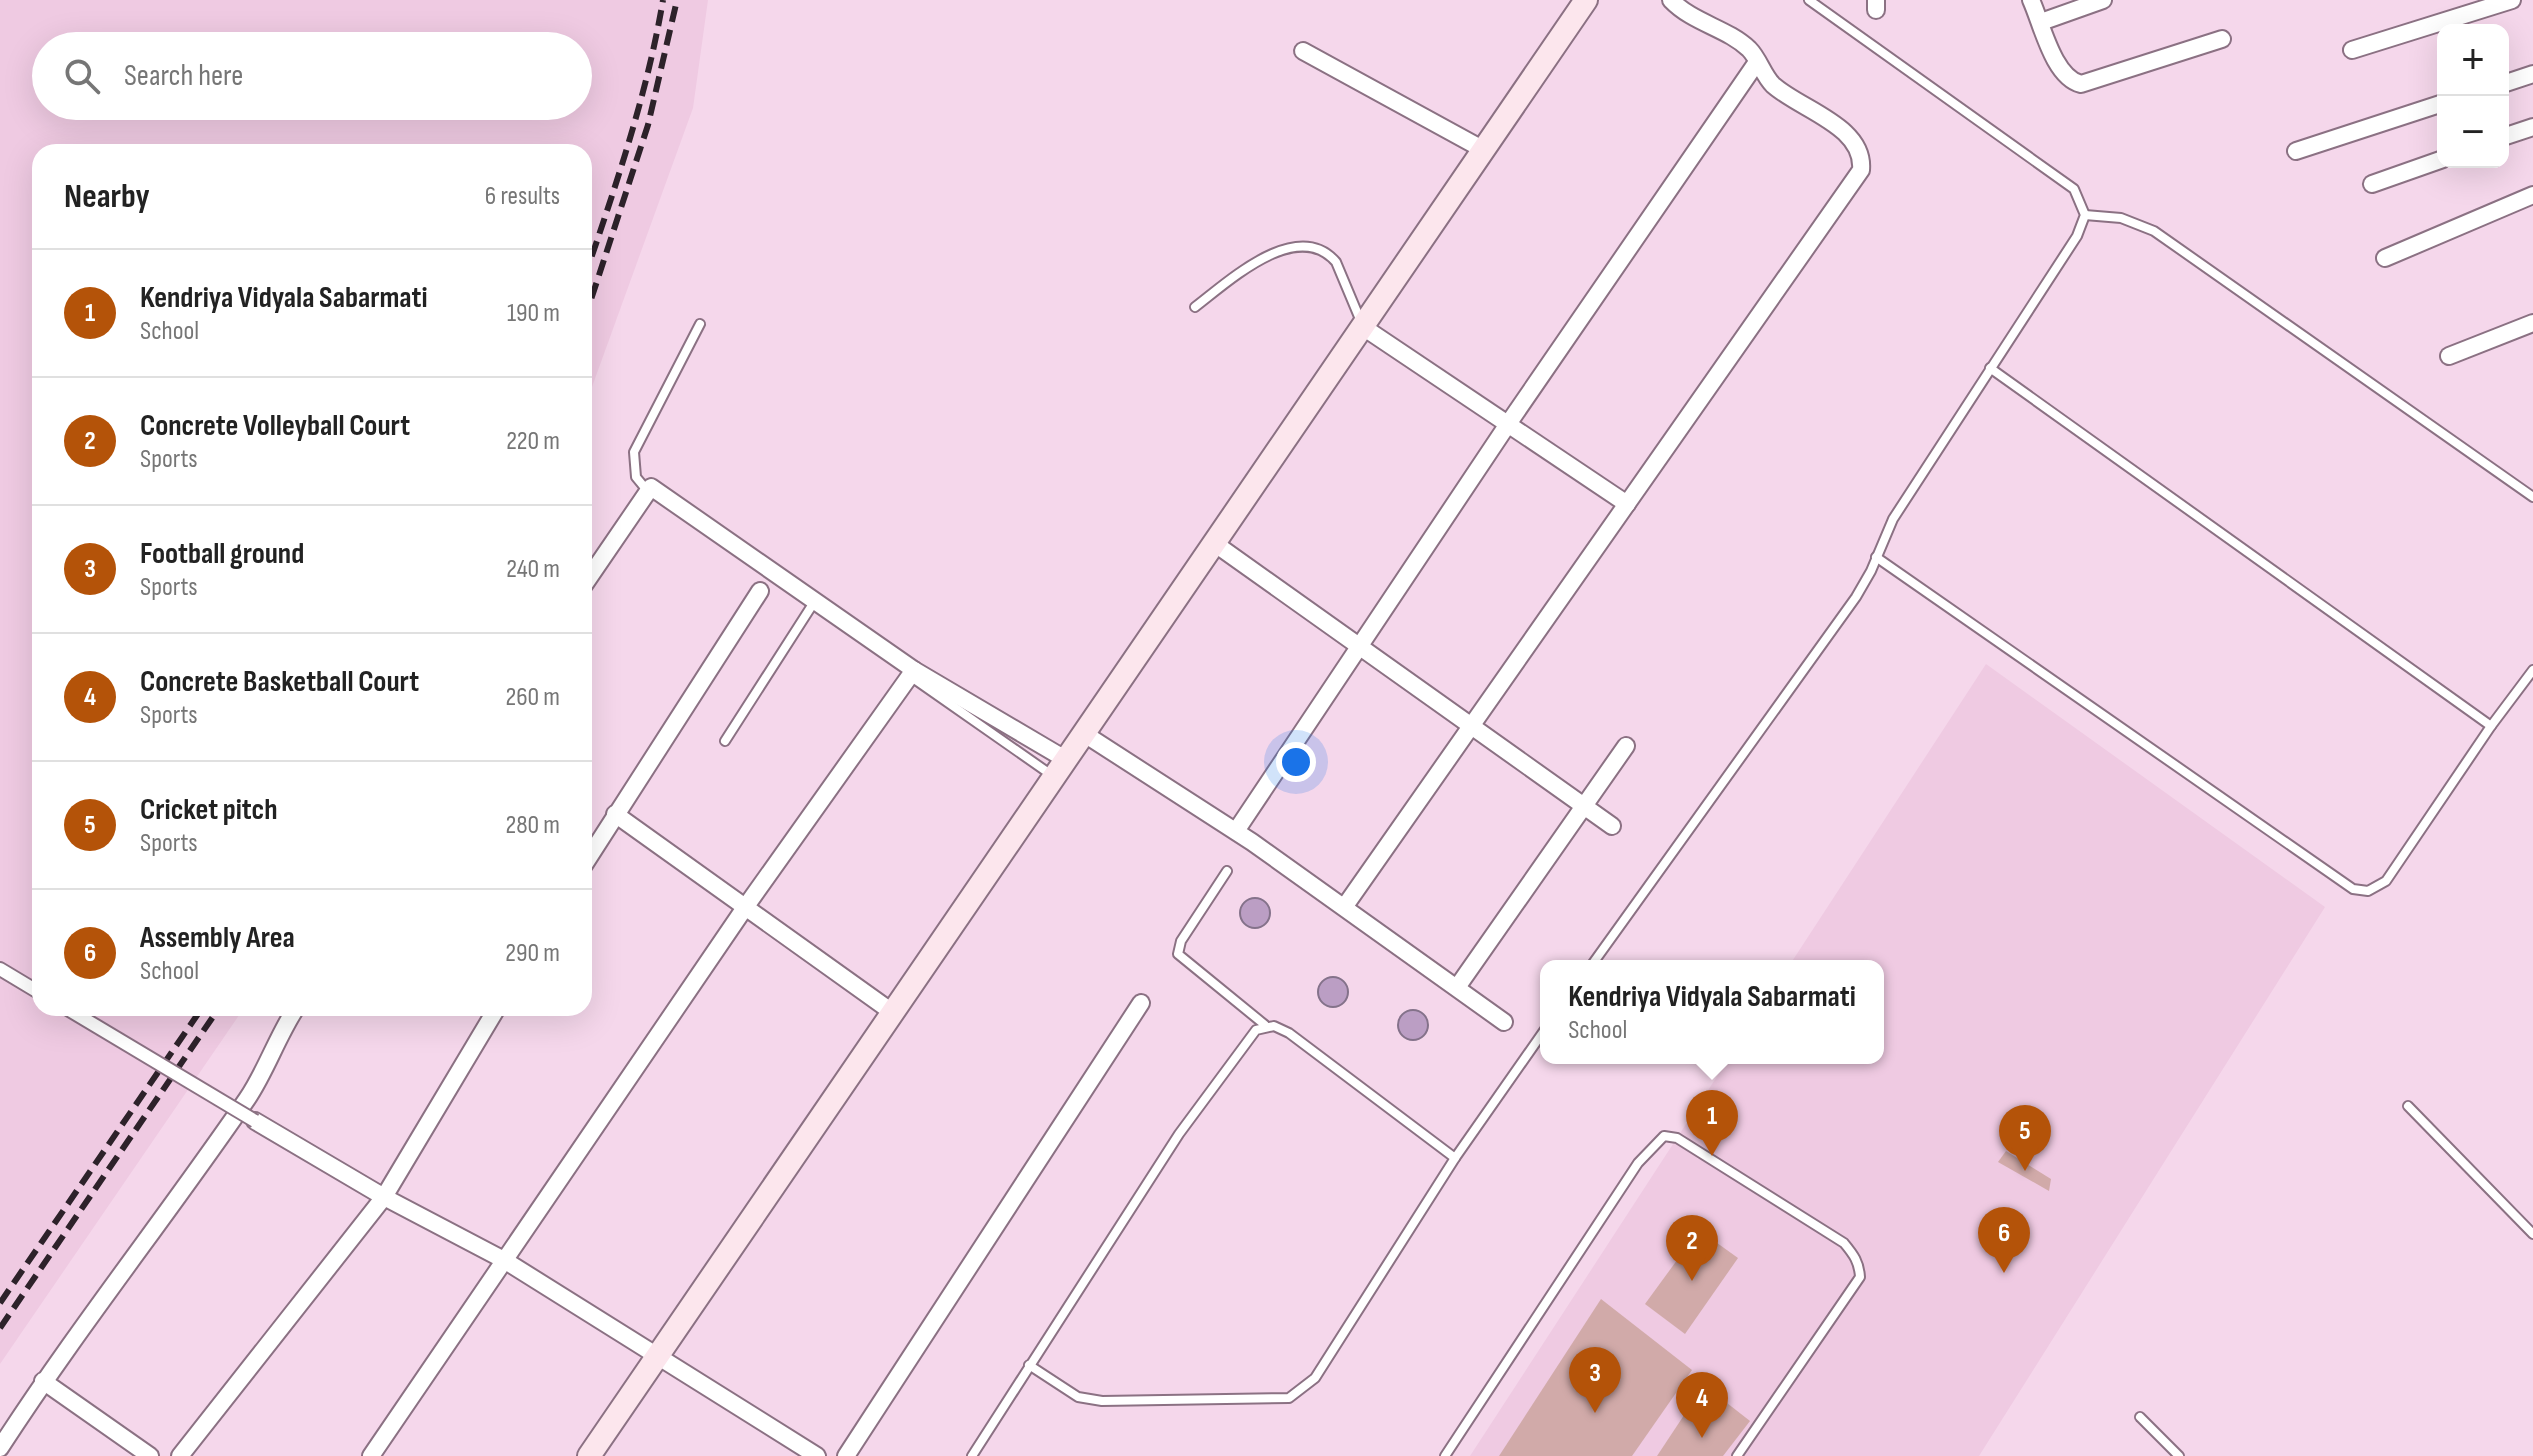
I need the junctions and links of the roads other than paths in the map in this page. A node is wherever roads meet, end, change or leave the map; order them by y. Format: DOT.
graph roads {
  1 [pos="1586,0"];
  2 [pos="1671,0"];
  3 [pos="1809,0"];
  4 [pos="2031,0"];
  5 [pos="2103,0"];
  6 [pos="2512,0"];
  7 [pos="2041,22"];
  8 [pos="2222,39"];
  9 [pos="2352,50"];
  10 [pos="1303,51"];
  11 [pos="1757,62"];
  12 [pos="2533,74"];
  13 [pos="2509,82"];
  14 [pos="2437,105"];
  15 [pos="2533,127"];
  16 [pos="2509,135"];
  17 [pos="1484,150"];
  18 [pos="2296,151"];
  19 [pos="2437,161"];
  20 [pos="2372,184"];
  21 [pos="2533,195"];
  22 [pos="2085,215"];
  23 [pos="2385,258"];
  24 [pos="1195,307"];
  25 [pos="2533,323"];
  26 [pos="700,324"];
  27 [pos="1363,327"];
  28 [pos="2449,356"];
  29 [pos="1990,368"];
  30 [pos="1508,424"];
  31 [pos="649,493"];
  32 [pos="2533,497"];
  33 [pos="1627,504"];
  34 [pos="1214,543"];
  35 [pos="1876,557"];
  36 [pos="592,574"];
  37 [pos="592,584"];
  38 [pos="760,591"];
  39 [pos="811,607"];
  40 [pos="1359,646"];
  41 [pos="2533,670"];
  42 [pos="912,673"];
  43 [pos="1472,725"];
  44 [pos="2491,726"];
  45 [pos="1083,733"];
  46 [pos="725,741"];
  47 [pos="1626,746"];
  48 [pos="1059,768"];
  49 [pos="1585,805"];
  50 [pos="615,814"];
  51 [pos="1612,826"];
  52 [pos="1236,831"];
  53 [pos="592,852"];
  54 [pos="1227,871"];
  55 [pos="1345,906"];
  56 [pos="744,909"];
  57 [pos="1595,960"];
  58 [pos="0,969"];
  59 [pos="1458,986"];
  60 [pos="32,988"];
  61 [pos="1141,1003"];
  62 [pos="892,1012"];
  63 [pos="79,1016"];
  64 [pos="291,1016"];
  65 [pos="492,1016"];
  66 [pos="1504,1022"];
  67 [pos="1265,1025"];
  68 [pos="1540,1037"];
  69 [pos="2408,1106"];
  70 [pos="255,1121"];
  71 [pos="1455,1158"];
  72 [pos="384,1197"];
  73 [pos="2533,1234"];
  74 [pos="504,1260"];
  75 [pos="657,1358"];
  76 [pos="1029,1365"];
  77 [pos="43,1381"];
  78 [pos="2140,1417"];
  79 [pos="0,1448"];
  80 [pos="150,1456"];
  81 [pos="180,1456"];
  82 [pos="371,1456"];
  83 [pos="589,1456"];
  84 [pos="817,1456"];
  85 [pos="846,1456"];
  86 [pos="972,1456"];
  87 [pos="1445,1456"];
  88 [pos="1737,1456"];
  89 [pos="2179,1456"];
  1 -- 17 [label="main road"];
  2 -- 11 [label="street"];
  3 -- 22 [label="lane"];
  4 -- 7 [label="street"];
  5 -- 7 [label="street"];
  6 -- 9 [label="street"];
  7 -- 8 [label="street"];
  10 -- 17 [label="street"];
  11 -- 30 [label="street"];
  11 -- 33 [label="street"];
  12 -- 13 [label="street"];
  14 -- 18 [label="street"];
  15 -- 16 [label="street"];
  17 -- 27 [label="main road"];
  19 -- 20 [label="street"];
  21 -- 23 [label="street"];
  22 -- 29 [label="lane"];
  22 -- 32 [label="lane"];
  24 -- 27 [label="lane"];
  25 -- 28 [label="street"];
  26 -- 31 [label="lane"];
  27 -- 30 [label="street"];
  27 -- 34 [label="main road"];
  29 -- 35 [label="lane"];
  29 -- 44 [label="lane"];
  30 -- 33 [label="street"];
  30 -- 40 [label="street"];
  31 -- 36 [label="street"];
  31 -- 37 [label="lane"];
  31 -- 39 [label="lane"];
  31 -- 42 [label="street"];
  33 -- 43 [label="street"];
  34 -- 40 [label="street"];
  34 -- 45 [label="main road"];
  35 -- 44 [label="lane"];
  35 -- 57 [label="lane"];
  38 -- 50 [label="street"];
  39 -- 42 [label="lane"];
  39 -- 46 [label="lane"];
  40 -- 43 [label="street"];
  40 -- 52 [label="street"];
  41 -- 44 [label="lane"];
  42 -- 48 [label="street"];
  42 -- 56 [label="street"];
  43 -- 49 [label="street"];
  43 -- 55 [label="street"];
  45 -- 48 [label="main road"];
  45 -- 52 [label="street"];
  47 -- 49 [label="street"];
  48 -- 62 [label="main road"];
  49 -- 51 [label="street"];
  49 -- 59 [label="street"];
  50 -- 53 [label="street"];
  50 -- 56 [label="street"];
  52 -- 55 [label="street"];
  54 -- 67 [label="lane"];
  55 -- 59 [label="street"];
  56 -- 62 [label="street"];
  56 -- 74 [label="street"];
  58 -- 60 [label="street"];
  59 -- 66 [label="street"];
  61 -- 85 [label="street"];
  62 -- 75 [label="main road"];
  63 -- 70 [label="street, bridge"];
  64 -- 77 [label="street"];
  65 -- 72 [label="street"];
  67 -- 71 [label="lane"];
  67 -- 76 [label="lane"];
  68 -- 71 [label="lane"];
  69 -- 73 [label="lane"];
  70 -- 72 [label="street"];
  71 -- 76 [label="lane"];
  72 -- 74 [label="street"];
  72 -- 81 [label="street"];
  74 -- 75 [label="street"];
  74 -- 82 [label="street"];
  75 -- 83 [label="main road"];
  75 -- 84 [label="street"];
  76 -- 86 [label="lane"];
  77 -- 79 [label="street"];
  77 -- 80 [label="street"];
  78 -- 89 [label="lane"];
  87 -- 88 [label="lane"];
}
